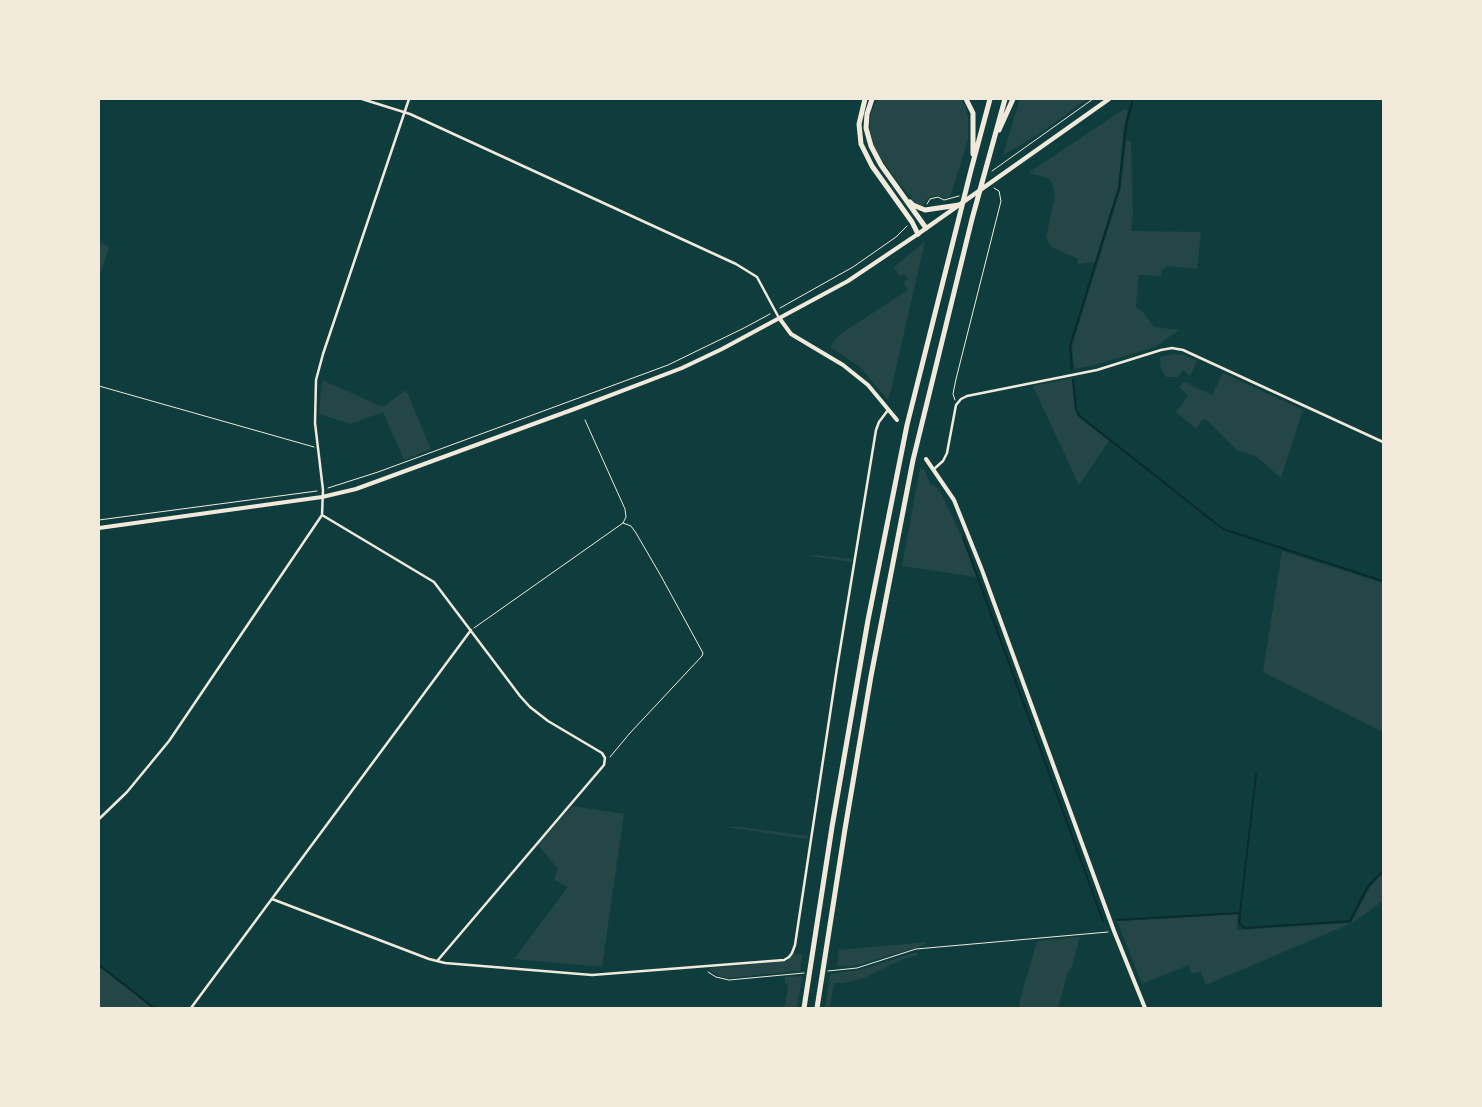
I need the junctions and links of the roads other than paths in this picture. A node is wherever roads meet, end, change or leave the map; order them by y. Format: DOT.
graph roads {
  1 [pos="362,99"];
  2 [pos="409,99"];
  3 [pos="864,99"];
  4 [pos="872,99"];
  5 [pos="966,99"];
  6 [pos="990,99"];
  7 [pos="1005,99"];
  8 [pos="1012,99"];
  9 [pos="1109,99"];
  10 [pos="404,112"];
  11 [pos="992,146"];
  12 [pos="973,162"];
  13 [pos="900,192"];
  14 [pos="959,205"];
  15 [pos="926,228"];
  16 [pos="918,234"];
  17 [pos="780,319"];
  18 [pos="889,409"];
  19 [pos="897,420"];
  20 [pos="1383,442"];
  21 [pos="926,458"];
  22 [pos="934,469"];
  23 [pos="322,498"];
  24 [pos="322,515"];
  25 [pos="99,528"];
  26 [pos="471,630"];
  27 [pos="99,820"];
  28 [pos="272,899"];
  29 [pos="437,960"];
  30 [pos="191,1008"];
  31 [pos="804,1008"];
  32 [pos="817,1008"];
  33 [pos="1145,1008"];
  1 -- 10 [label="street"];
  2 -- 10 [label="street"];
  3 -- 16 [label="highway"];
  4 -- 13 [label="highway"];
  5 -- 12 [label="highway"];
  6 -- 12 [label="highway"];
  7 -- 11 [label="highway"];
  8 -- 11 [label="highway"];
  9 -- 14 [label="main road"];
  10 -- 17 [label="street"];
  10 -- 23 [label="street"];
  11 -- 32 [label="highway"];
  12 -- 31 [label="highway"];
  13 -- 14 [label="highway"];
  13 -- 15 [label="highway"];
  14 -- 15 [label="main road"];
  15 -- 16 [label="main road"];
  16 -- 17 [label="main road"];
  17 -- 18 [label="main road"];
  17 -- 23 [label="main road"];
  18 -- 19 [label="main road"];
  18 -- 29 [label="street"];
  20 -- 22 [label="street"];
  21 -- 22 [label="main road"];
  22 -- 33 [label="main road"];
  23 -- 24 [label="street"];
  23 -- 25 [label="main road"];
  24 -- 26 [label="street"];
  24 -- 27 [label="street"];
  26 -- 28 [label="street"];
  26 -- 29 [label="street"];
  28 -- 29 [label="street"];
  28 -- 30 [label="street"];
}
